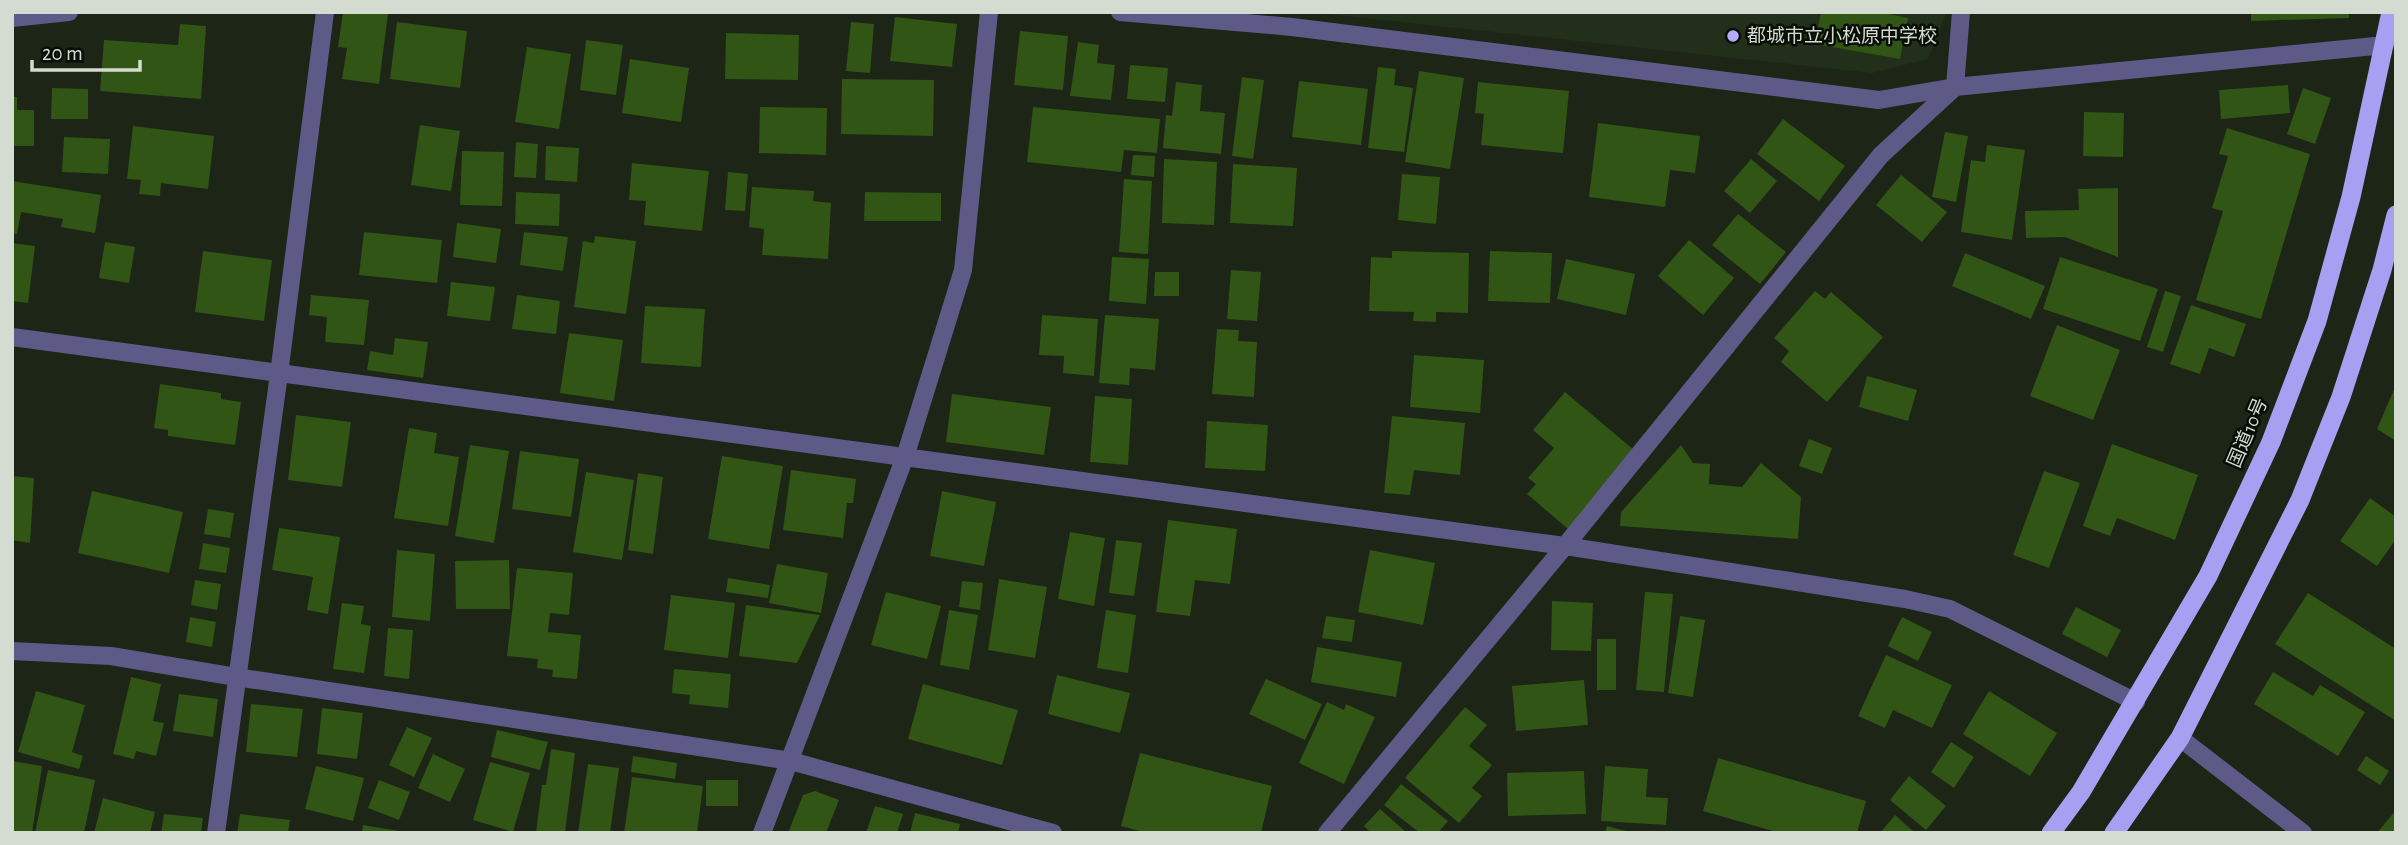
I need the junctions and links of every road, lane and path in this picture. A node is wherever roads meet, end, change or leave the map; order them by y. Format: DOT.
graph roads {
  1 [pos="69,12"];
  2 [pos="325,12"];
  3 [pos="989,12"];
  4 [pos="1120,12"];
  5 [pos="1961,12"];
  6 [pos="2391,12"];
  7 [pos="12,18"];
  8 [pos="2385,46"];
  9 [pos="1955,87"];
  10 [pos="2396,215"];
  11 [pos="2389,272"];
  12 [pos="12,337"];
  13 [pos="279,374"];
  14 [pos="905,457"];
  15 [pos="1565,546"];
  16 [pos="12,651"];
  17 [pos="236,677"];
  18 [pos="2136,702"];
  19 [pos="2180,738"];
  20 [pos="791,761"];
  21 [pos="216,833"];
  22 [pos="762,833"];
  23 [pos="1053,833"];
  24 [pos="1327,833"];
  25 [pos="2051,833"];
  26 [pos="2114,833"];
  27 [pos="2303,833"];
  1 -- 7 [label="street"];
  2 -- 13 [label="street"];
  3 -- 14 [label="street"];
  4 -- 9 [label="street"];
  5 -- 9 [label="street"];
  6 -- 8 [label="highway, 国道10号"];
  8 -- 9 [label="street"];
  8 -- 18 [label="highway, 国道10号"];
  9 -- 15 [label="street"];
  10 -- 11 [label="highway"];
  11 -- 19 [label="highway"];
  12 -- 13 [label="street"];
  13 -- 14 [label="street"];
  13 -- 17 [label="street"];
  14 -- 15 [label="street"];
  14 -- 20 [label="street"];
  15 -- 18 [label="street"];
  15 -- 24 [label="street"];
  16 -- 17 [label="street"];
  17 -- 20 [label="street"];
  17 -- 21 [label="street"];
  18 -- 25 [label="highway, 国道10号"];
  19 -- 26 [label="highway"];
  19 -- 27 [label="street"];
  20 -- 22 [label="street"];
  20 -- 23 [label="street"];
}
